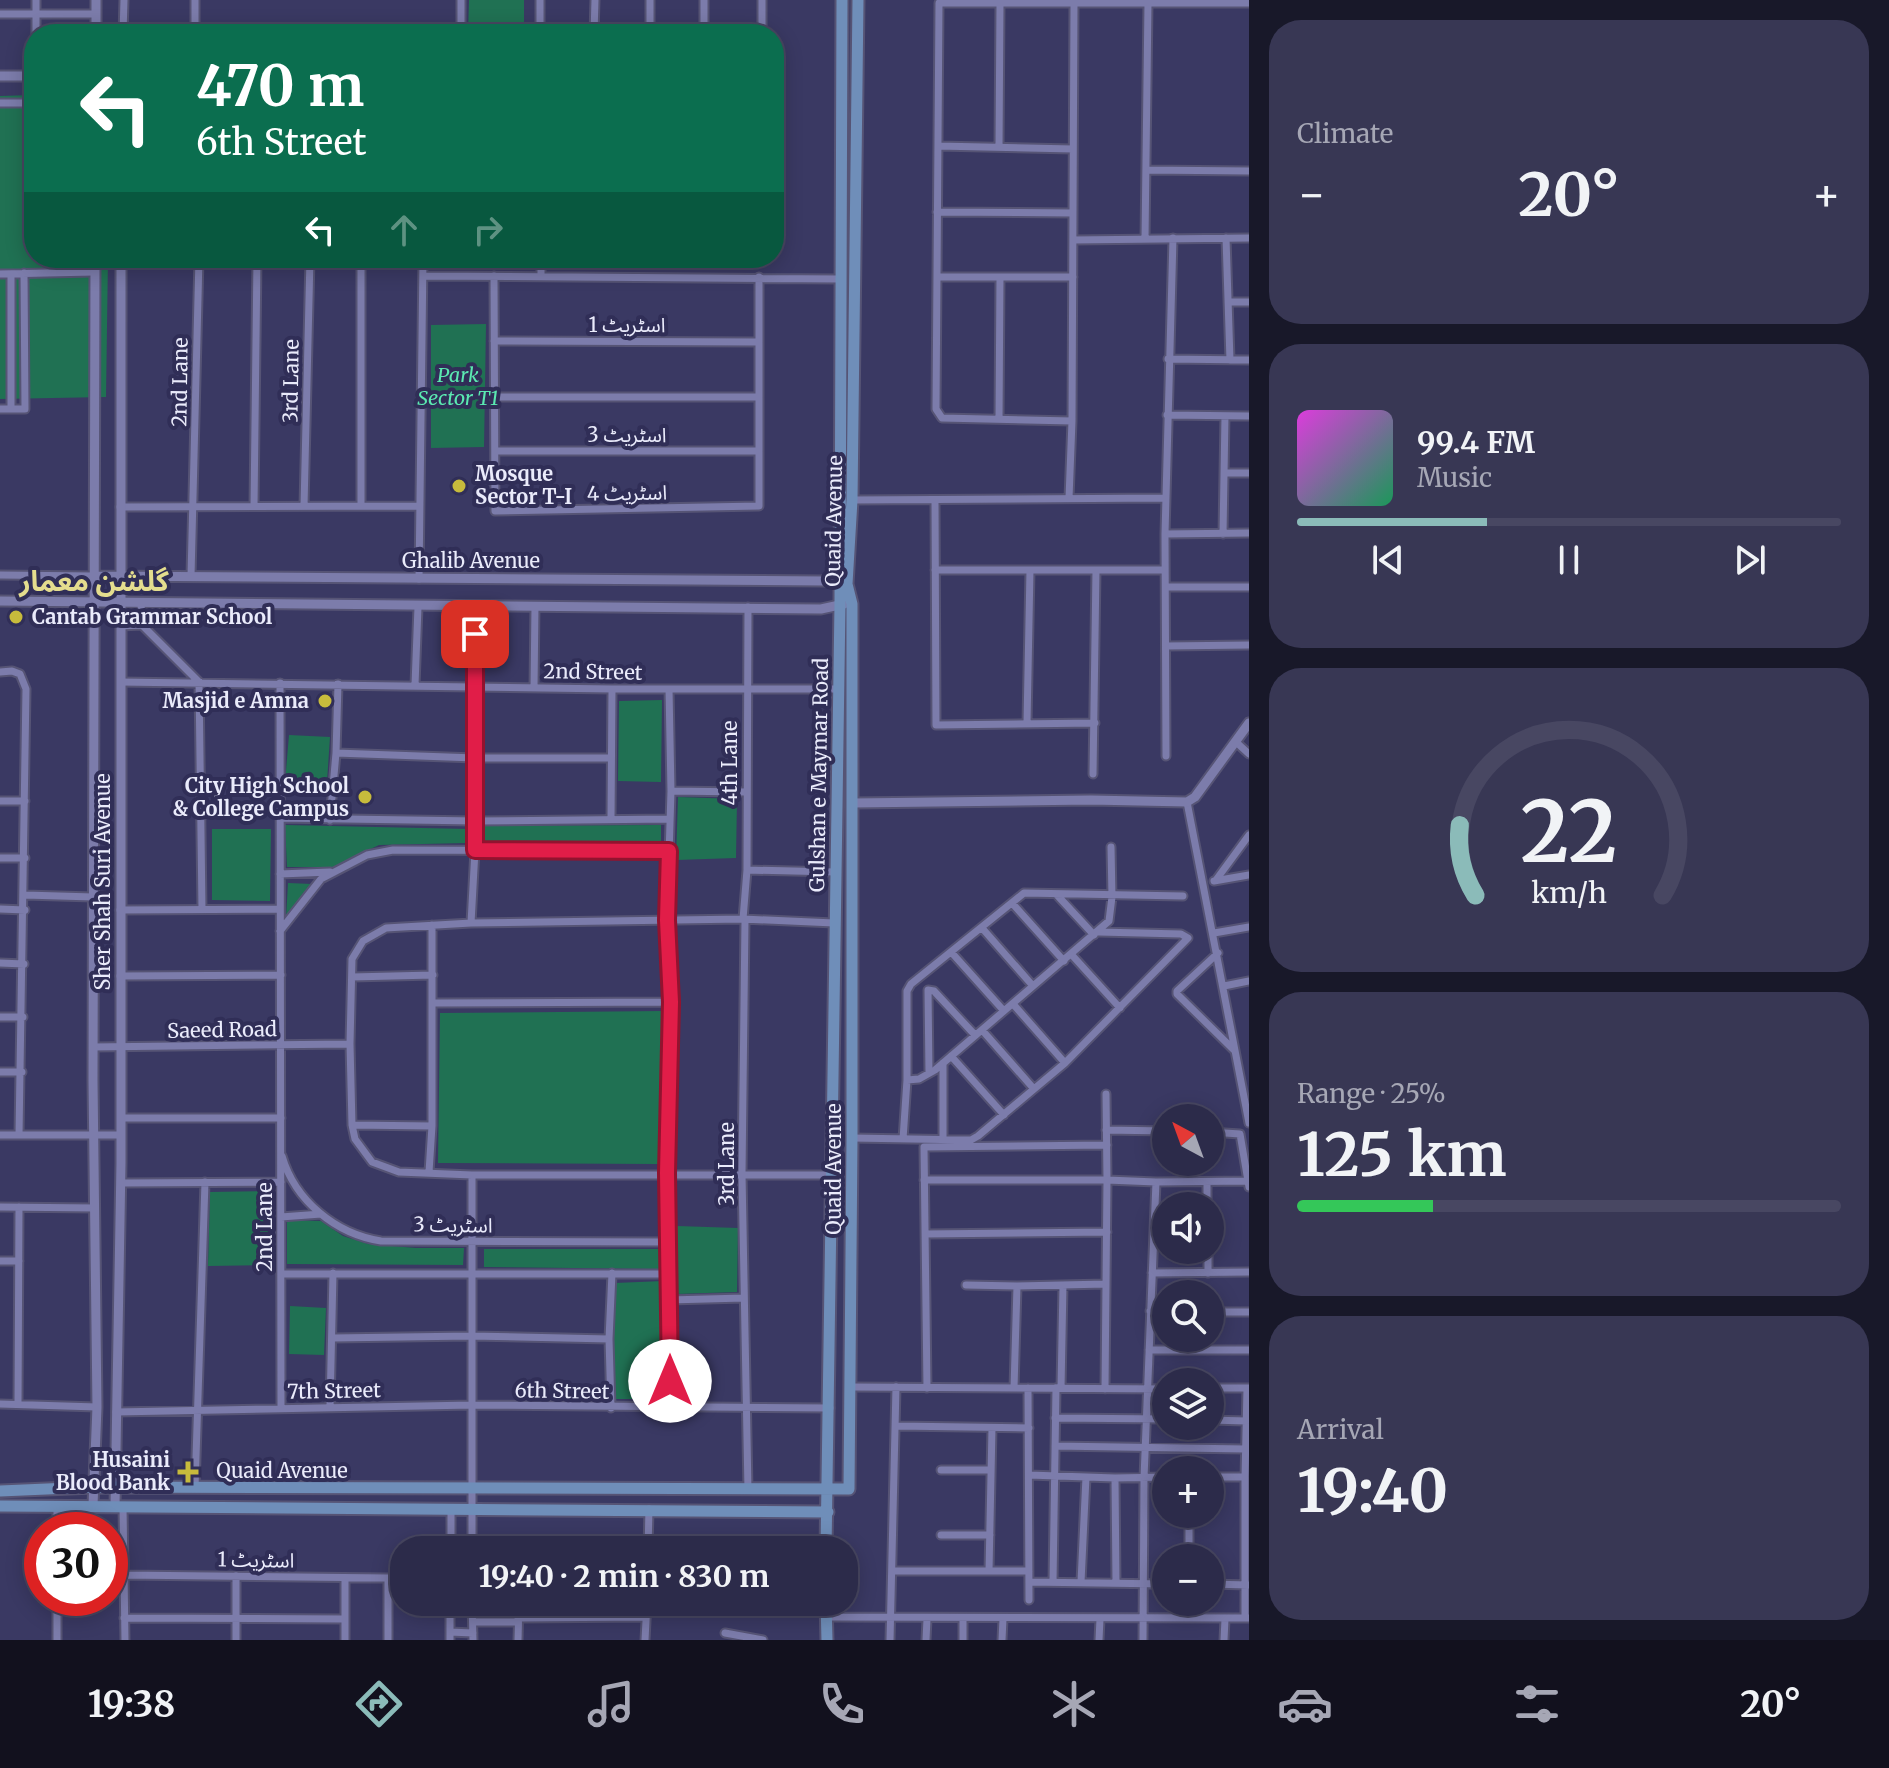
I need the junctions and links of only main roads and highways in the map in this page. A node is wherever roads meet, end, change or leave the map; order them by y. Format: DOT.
graph roads {
  1 [pos="842,0"];
  2 [pos="858,0"];
  3 [pos="842,584"];
  4 [pos="846,604"];
  5 [pos="829,1489"];
  6 [pos="0,1491"];
  7 [pos="0,1506"];
  8 [pos="828,1512"];
  9 [pos="827,1536"];
  10 [pos="826,1616"];
  11 [pos="827,1640"];
  1 -- 3 [label="main road"];
  2 -- 3 [label="main road, Quaid Avenue"];
  3 -- 4 [label="main road, Quaid Avenue"];
  4 -- 5 [label="main road, Gulshan e Maymar Road"];
  4 -- 5 [label="main road, Quaid Avenue"];
  5 -- 6 [label="main road, Quaid Avenue"];
  5 -- 8 [label="main road, Gulshan e Maymar Road"];
  7 -- 8 [label="main road, Quaid Avenue"];
  8 -- 9 [label="main road, Gulshan e Maymar Road"];
  10 -- 11 [label="main road"];
}
